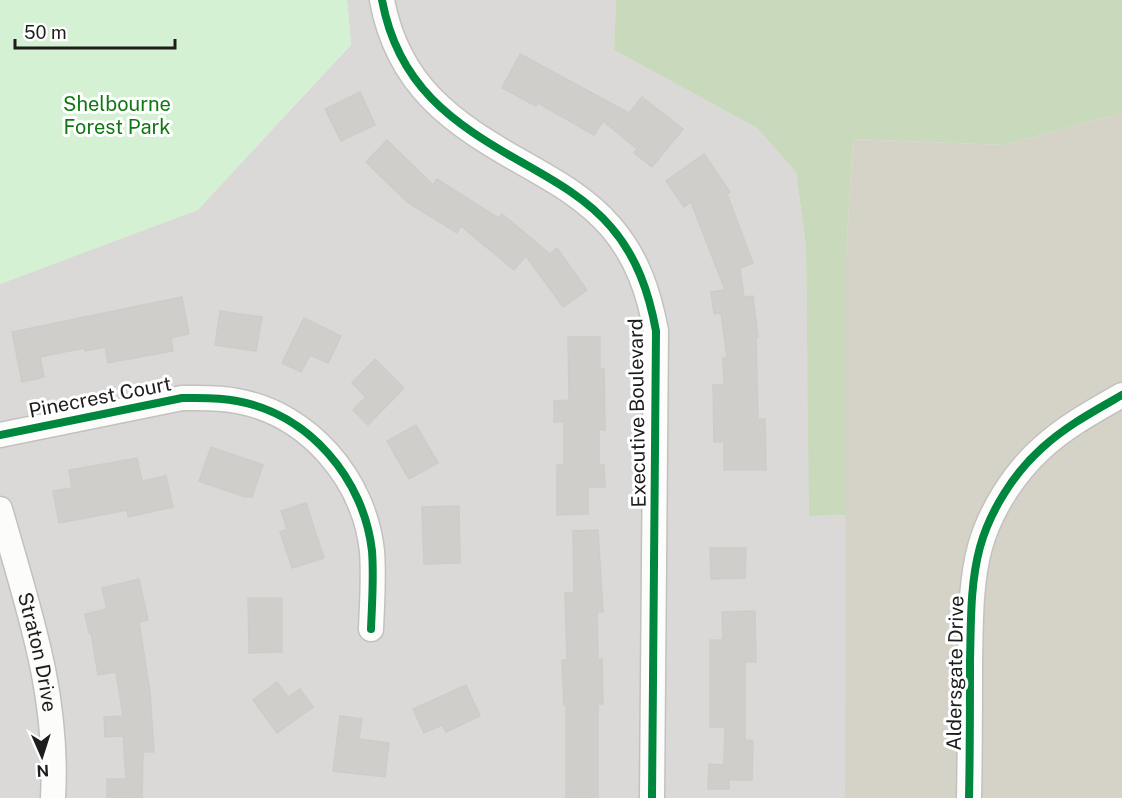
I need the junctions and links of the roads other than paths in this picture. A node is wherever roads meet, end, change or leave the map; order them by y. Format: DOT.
graph roads {
  1 [pos="382,0"];
  2 [pos="1122,395"];
  3 [pos="0,435"];
  4 [pos="0,509"];
  5 [pos="371,629"];
  6 [pos="53,798"];
  7 [pos="652,798"];
  8 [pos="969,798"];
  1 -- 7 [label="street, Executive Boulevard"];
  2 -- 8 [label="street, Aldersgate Drive"];
  3 -- 5 [label="street, Pinecrest Court"];
  4 -- 6 [label="street, Straton Drive"];
}
